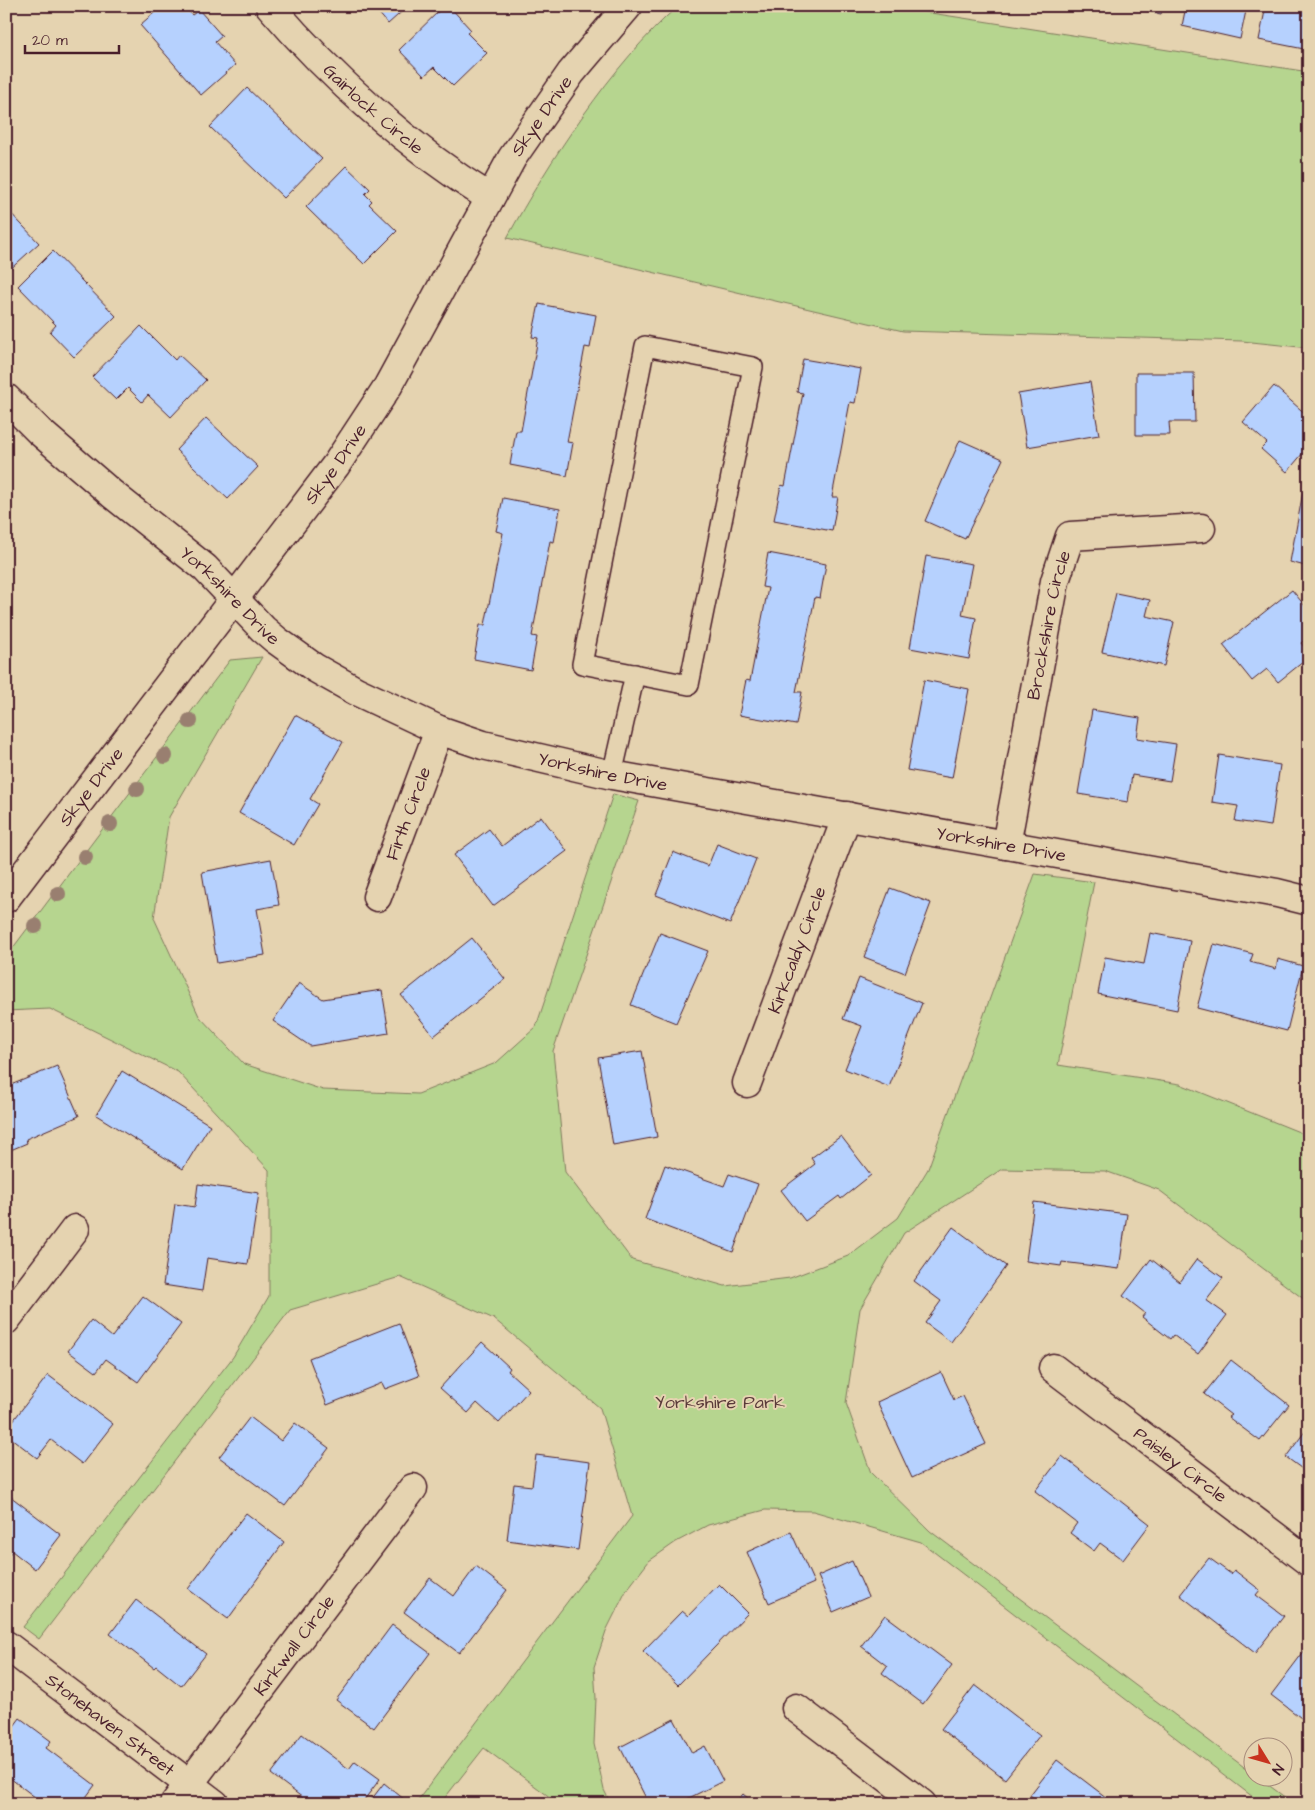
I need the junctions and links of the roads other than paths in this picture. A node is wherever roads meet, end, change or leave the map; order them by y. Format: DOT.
graph roads {
  1 [pos="270,6"];
  2 [pos="628,6"];
  3 [pos="490,198"];
  4 [pos="6,398"];
  5 [pos="1201,528"];
  6 [pos="233,599"];
  7 [pos="635,674"];
  8 [pos="439,730"];
  9 [pos="612,775"];
  10 [pos="847,816"];
  11 [pos="1006,845"];
  12 [pos="377,897"];
  13 [pos="6,898"];
  14 [pos="1309,901"];
  15 [pos="747,1083"];
  16 [pos="75,1229"];
  17 [pos="6,1320"];
  18 [pos="1053,1368"];
  19 [pos="413,1488"];
  20 [pos="1309,1562"];
  21 [pos="6,1645"];
  22 [pos="796,1708"];
  23 [pos="182,1794"];
  24 [pos="215,1804"];
  25 [pos="922,1804"];
  1 -- 3 [label="street, Gairlock Circle"];
  2 -- 3 [label="street, Skye Drive"];
  3 -- 6 [label="street, Skye Drive"];
  4 -- 6 [label="street, Yorkshire Drive"];
  5 -- 11 [label="street, Brockshire Circle"];
  6 -- 8 [label="street, Yorkshire Drive"];
  6 -- 13 [label="street, Skye Drive"];
  7 -- 7 [label="lane"];
  7 -- 9 [label="lane"];
  8 -- 9 [label="street, Yorkshire Drive"];
  8 -- 12 [label="street, Firth Circle"];
  9 -- 10 [label="street, Yorkshire Drive"];
  10 -- 11 [label="street, Yorkshire Drive"];
  10 -- 15 [label="street, Kirkcaldy Circle"];
  11 -- 14 [label="street, Yorkshire Drive"];
  16 -- 17 [label="street"];
  18 -- 20 [label="street, Paisley Circle"];
  19 -- 23 [label="street, Kirkwall Circle"];
  21 -- 23 [label="street, Stonehaven Street"];
  22 -- 25 [label="street"];
  23 -- 24 [label="street, Stonehaven Street"];
}
